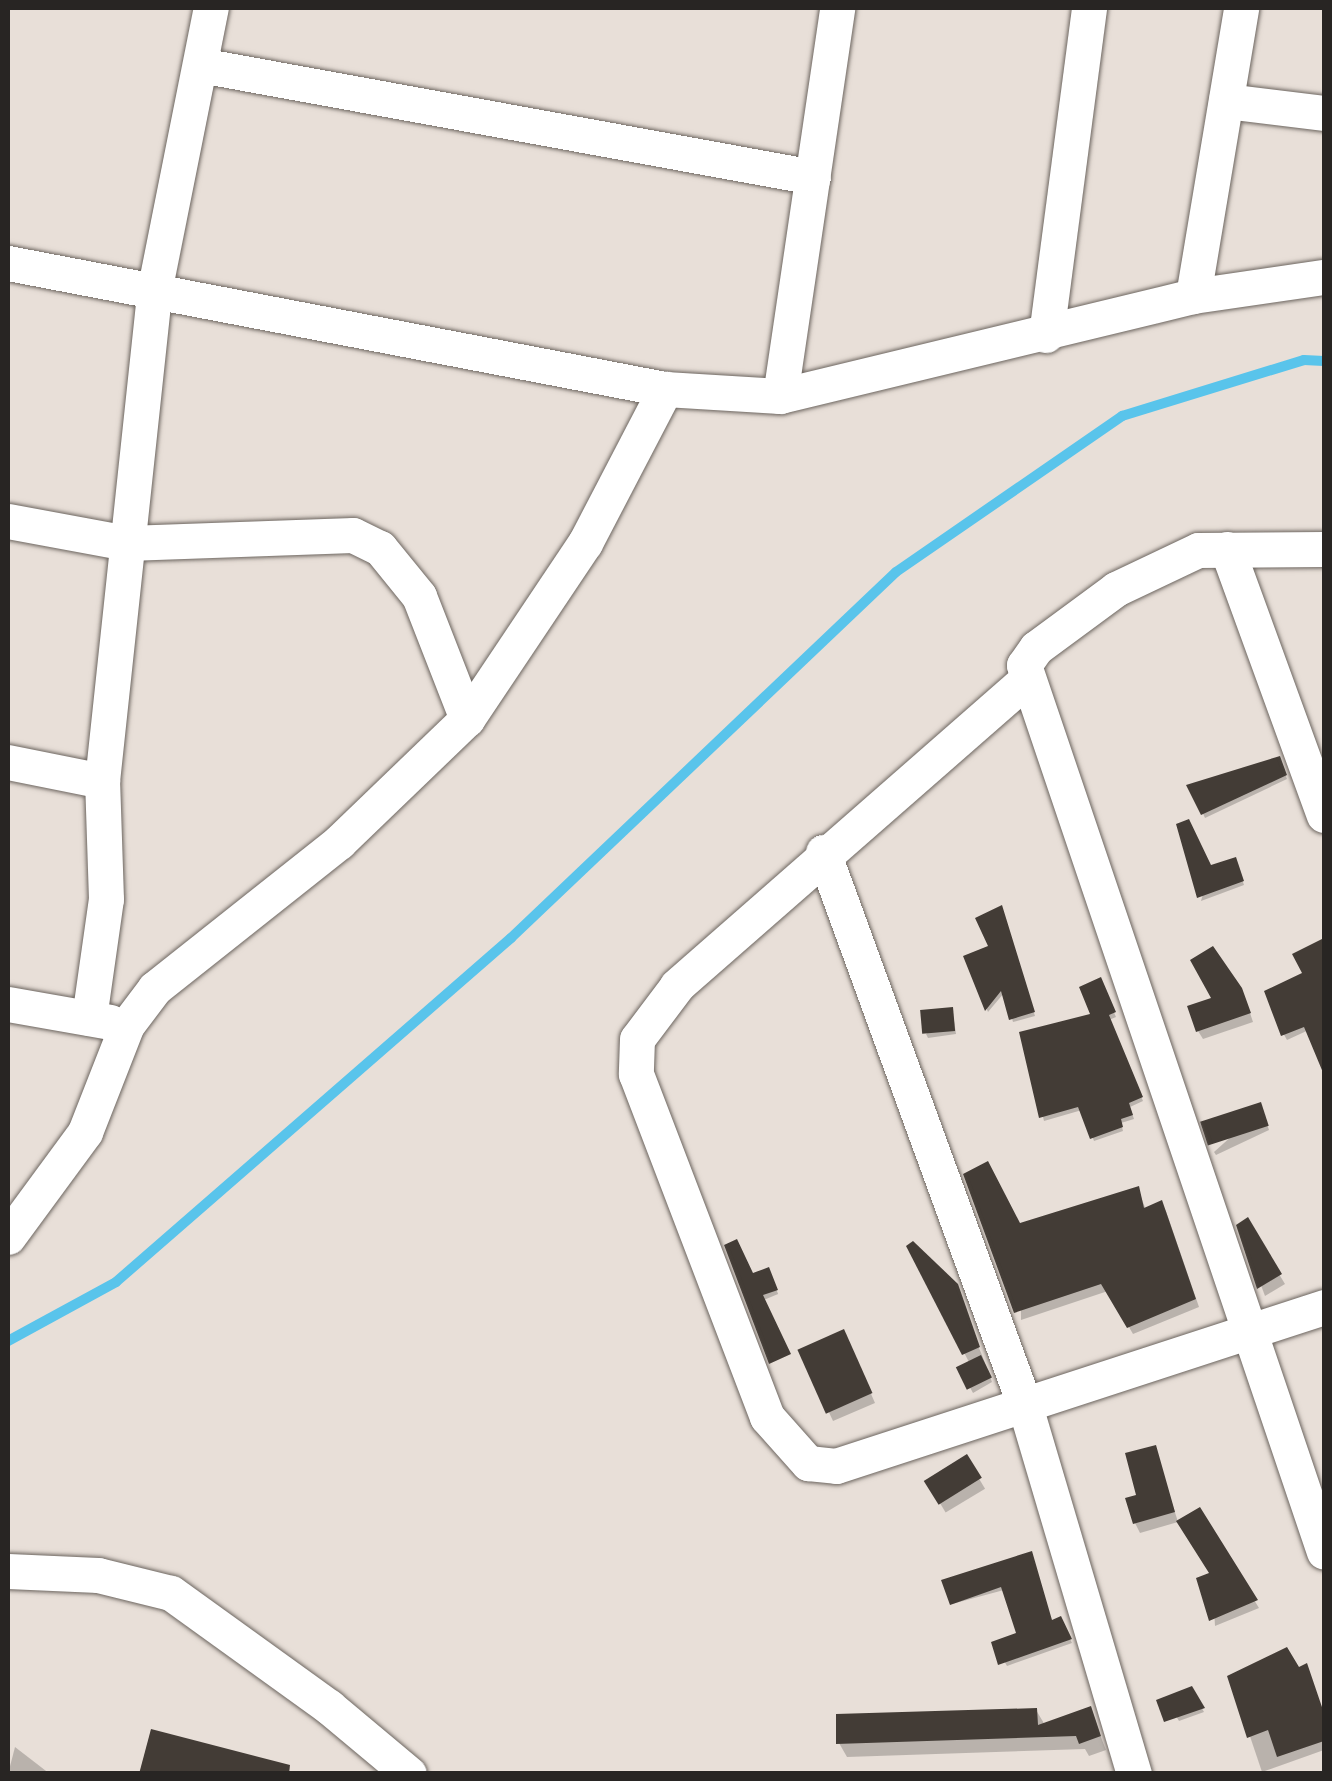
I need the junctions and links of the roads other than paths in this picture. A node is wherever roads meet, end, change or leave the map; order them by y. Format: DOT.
graph roads {
  1 [pos="211,8"];
  2 [pos="838,8"];
  3 [pos="1089,8"];
  4 [pos="1242,8"];
  5 [pos="200,65"];
  6 [pos="1226,100"];
  7 [pos="1324,113"];
  8 [pos="813,178"];
  9 [pos="8,263"];
  10 [pos="1324,277"];
  11 [pos="155,287"];
  12 [pos="1193,296"];
  13 [pos="1046,336"];
  14 [pos="665,390"];
  15 [pos="780,396"];
  16 [pos="8,521"];
  17 [pos="127,543"];
  18 [pos="1227,549"];
  19 [pos="1324,549"];
  20 [pos="1026,680"];
  21 [pos="467,719"];
  22 [pos="8,762"];
  23 [pos="102,781"];
  24 [pos="1324,815"];
  25 [pos="823,852"];
  26 [pos="8,1004"];
  27 [pos="90,1018"];
  28 [pos="127,1024"];
  29 [pos="8,1237"];
  30 [pos="1324,1308"];
  31 [pos="1249,1333"];
  32 [pos="1025,1406"];
  33 [pos="1324,1552"];
  34 [pos="8,1571"];
  35 [pos="409,1774"];
  36 [pos="1134,1774"];
  1 -- 5 [label="street"];
  2 -- 8 [label="street"];
  3 -- 13 [label="street"];
  4 -- 6 [label="street"];
  5 -- 8 [label="street"];
  5 -- 11 [label="street"];
  6 -- 7 [label="street"];
  6 -- 12 [label="street"];
  8 -- 15 [label="street"];
  9 -- 11 [label="street"];
  10 -- 12 [label="street"];
  11 -- 14 [label="street"];
  11 -- 17 [label="street"];
  12 -- 13 [label="street"];
  13 -- 15 [label="street"];
  14 -- 15 [label="street"];
  14 -- 21 [label="street"];
  16 -- 17 [label="street"];
  17 -- 21 [label="street"];
  17 -- 23 [label="street"];
  18 -- 19 [label="street"];
  18 -- 20 [label="street"];
  18 -- 24 [label="street"];
  20 -- 25 [label="street"];
  20 -- 31 [label="street"];
  21 -- 28 [label="street"];
  22 -- 23 [label="street"];
  23 -- 27 [label="street"];
  25 -- 32 [label="street"];
  25 -- 32 [label="street"];
  26 -- 27 [label="street"];
  27 -- 28 [label="street"];
  28 -- 29 [label="street"];
  30 -- 31 [label="street"];
  31 -- 32 [label="street"];
  31 -- 33 [label="street"];
  32 -- 36 [label="street"];
  34 -- 35 [label="street"];
}
